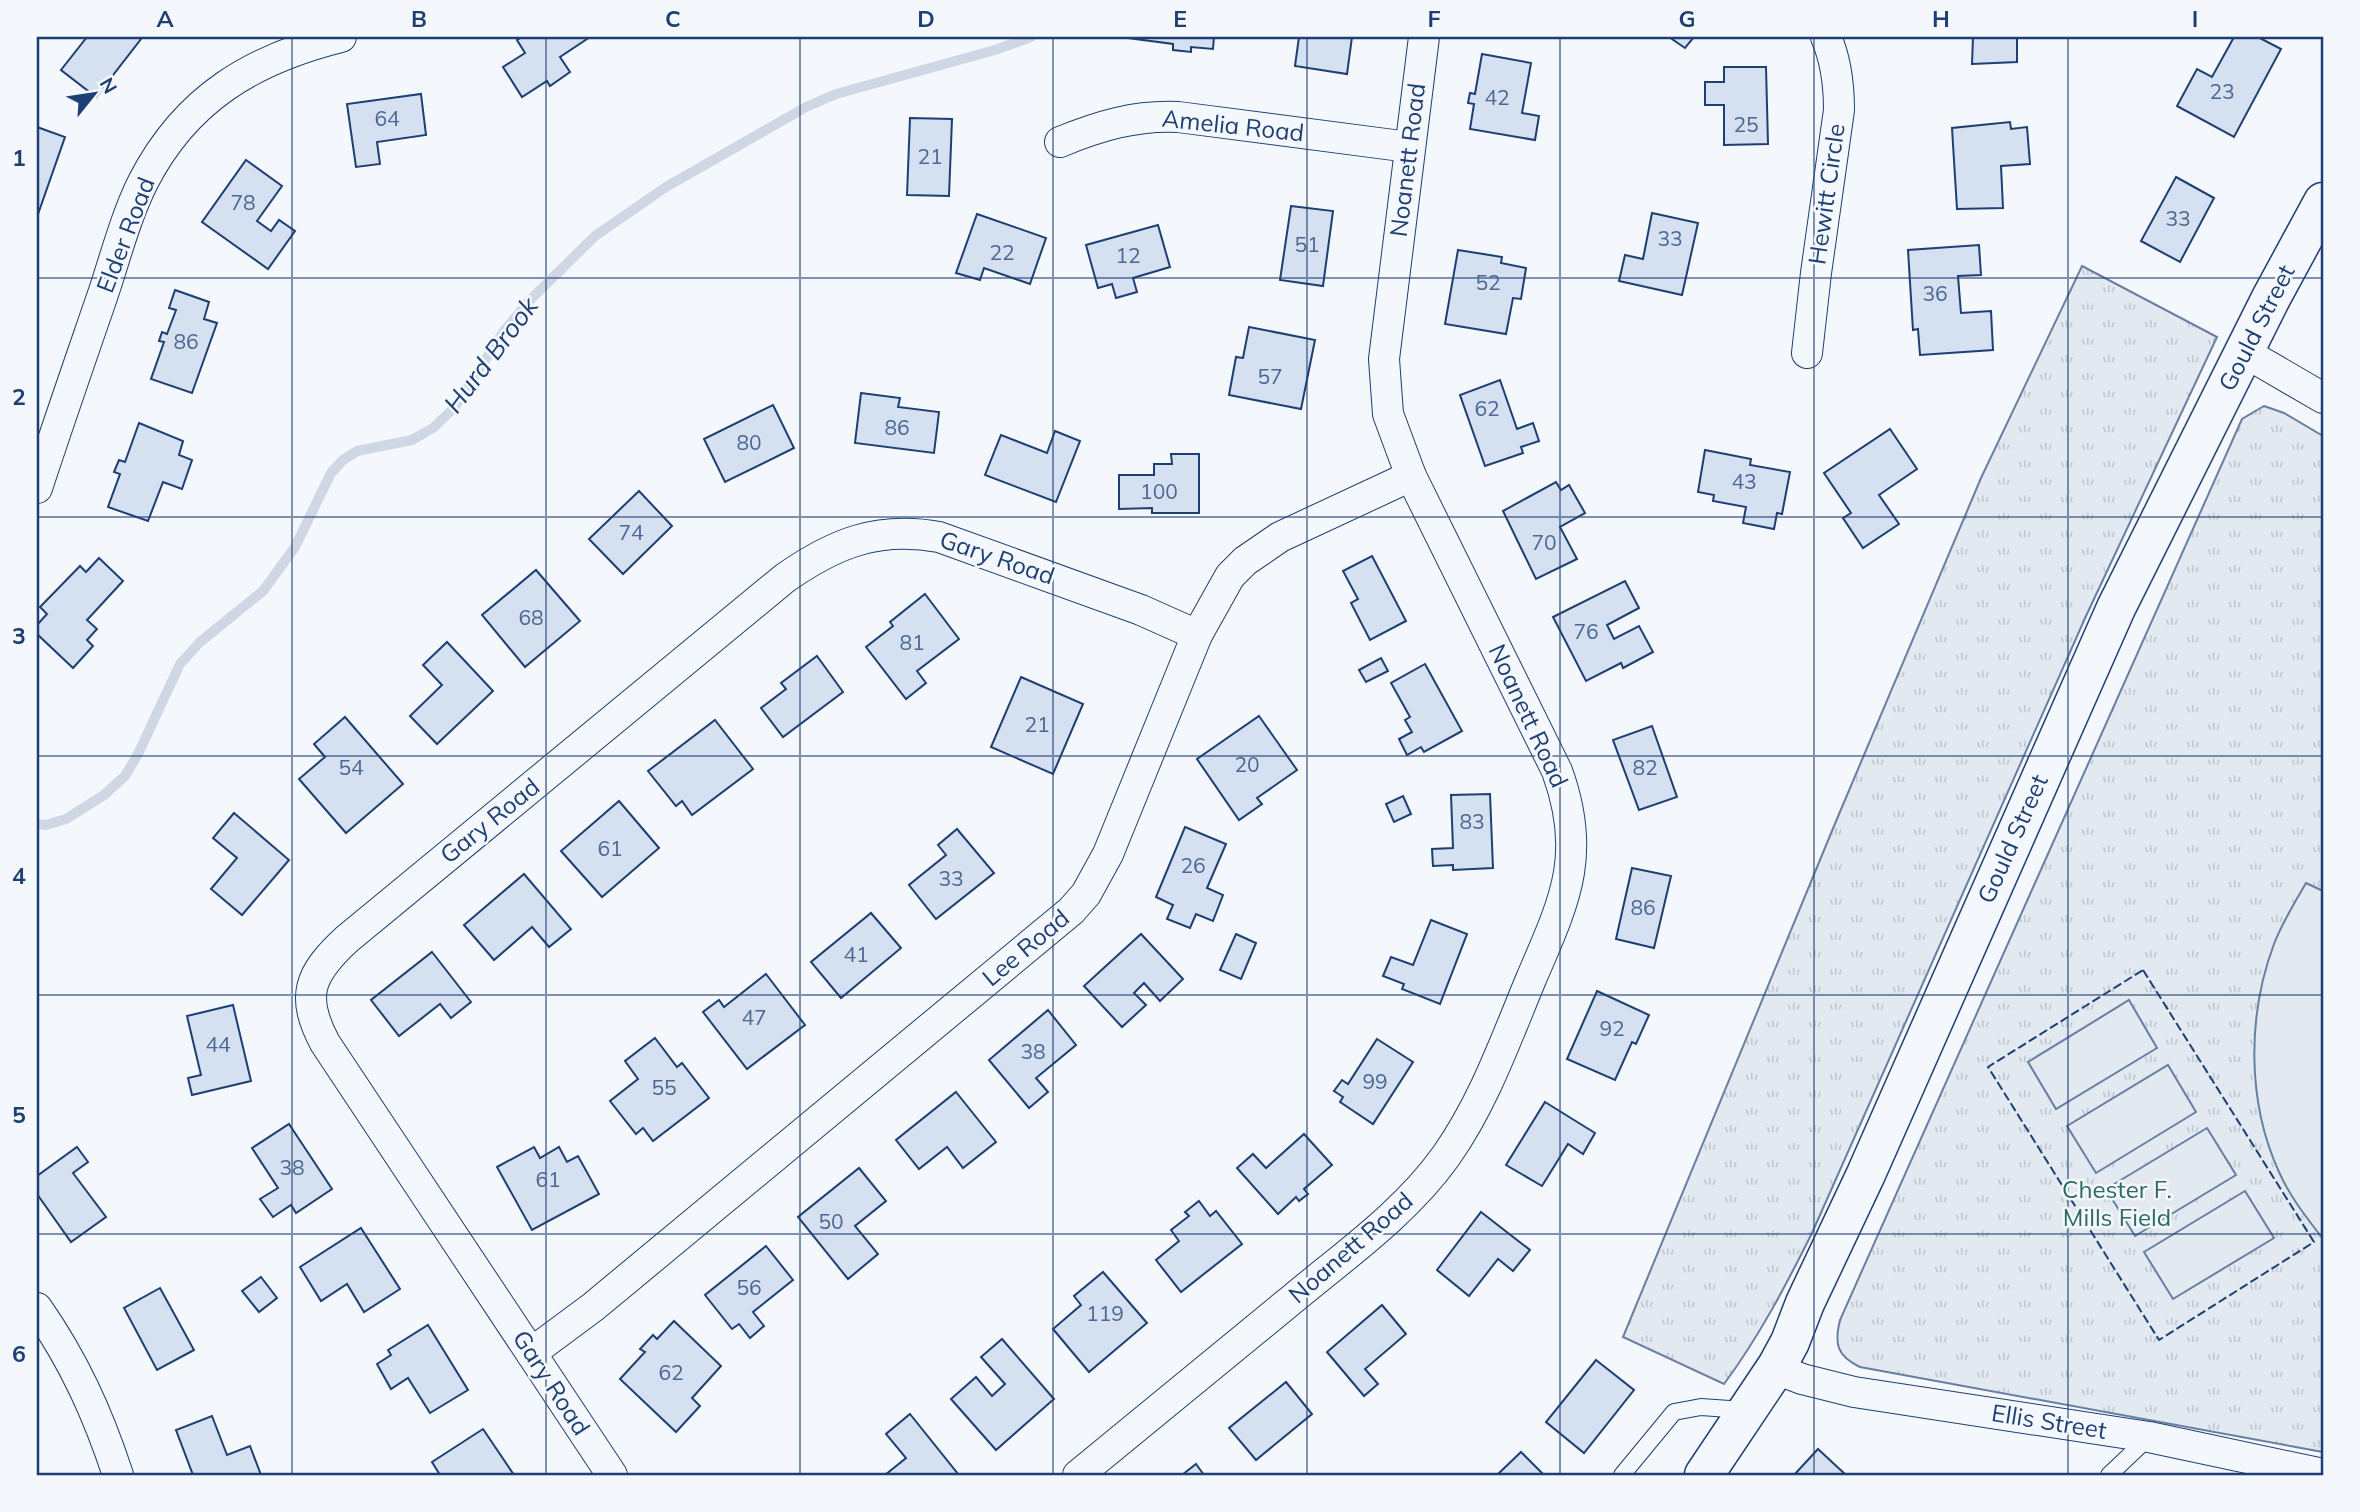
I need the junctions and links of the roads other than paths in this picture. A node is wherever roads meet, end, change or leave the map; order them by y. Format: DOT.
graph roads {
  1 [pos="341,37"];
  2 [pos="1424,37"];
  3 [pos="1826,37"];
  4 [pos="1060,142"];
  5 [pos="1409,147"];
  6 [pos="2323,202"];
  7 [pos="2244,352"];
  8 [pos="1807,353"];
  9 [pos="2323,398"];
  10 [pos="1411,476"];
  11 [pos="37,488"];
  12 [pos="1198,635"];
  13 [pos="37,1308"];
  14 [pos="531,1353"];
  15 [pos="1777,1366"];
  16 [pos="1747,1410"];
  17 [pos="2149,1437"];
  18 [pos="2323,1474"];
  19 [pos="118,1475"];
  20 [pos="612,1475"];
  21 [pos="1078,1475"];
  22 [pos="1622,1475"];
  23 [pos="1704,1475"];
  24 [pos="2109,1475"];
  1 -- 11 [label="street, Elder Road"];
  2 -- 5 [label="street, Noanett Road"];
  3 -- 8 [label="street, Hewitt Circle"];
  4 -- 5 [label="street, Amelia Road"];
  5 -- 10 [label="street, Noanett Road"];
  6 -- 7 [label="main road, Gould Street"];
  7 -- 9 [label="street"];
  7 -- 15 [label="main road, Gould Street"];
  10 -- 12 [label="street, Lee Road"];
  10 -- 21 [label="street, Noanett Road"];
  12 -- 14 [label="street, Lee Road"];
  12 -- 14 [label="street, Gary Road"];
  13 -- 19 [label="street"];
  14 -- 20 [label="street, Gary Road"];
  15 -- 16 [label="main road, Gould Street"];
  15 -- 17 [label="street, Ellis Street"];
  16 -- 22 [label="lane"];
  16 -- 23 [label="main road, Gould Street"];
  17 -- 18 [label="street, Ellis Street"];
  17 -- 24 [label="lane"];
}
